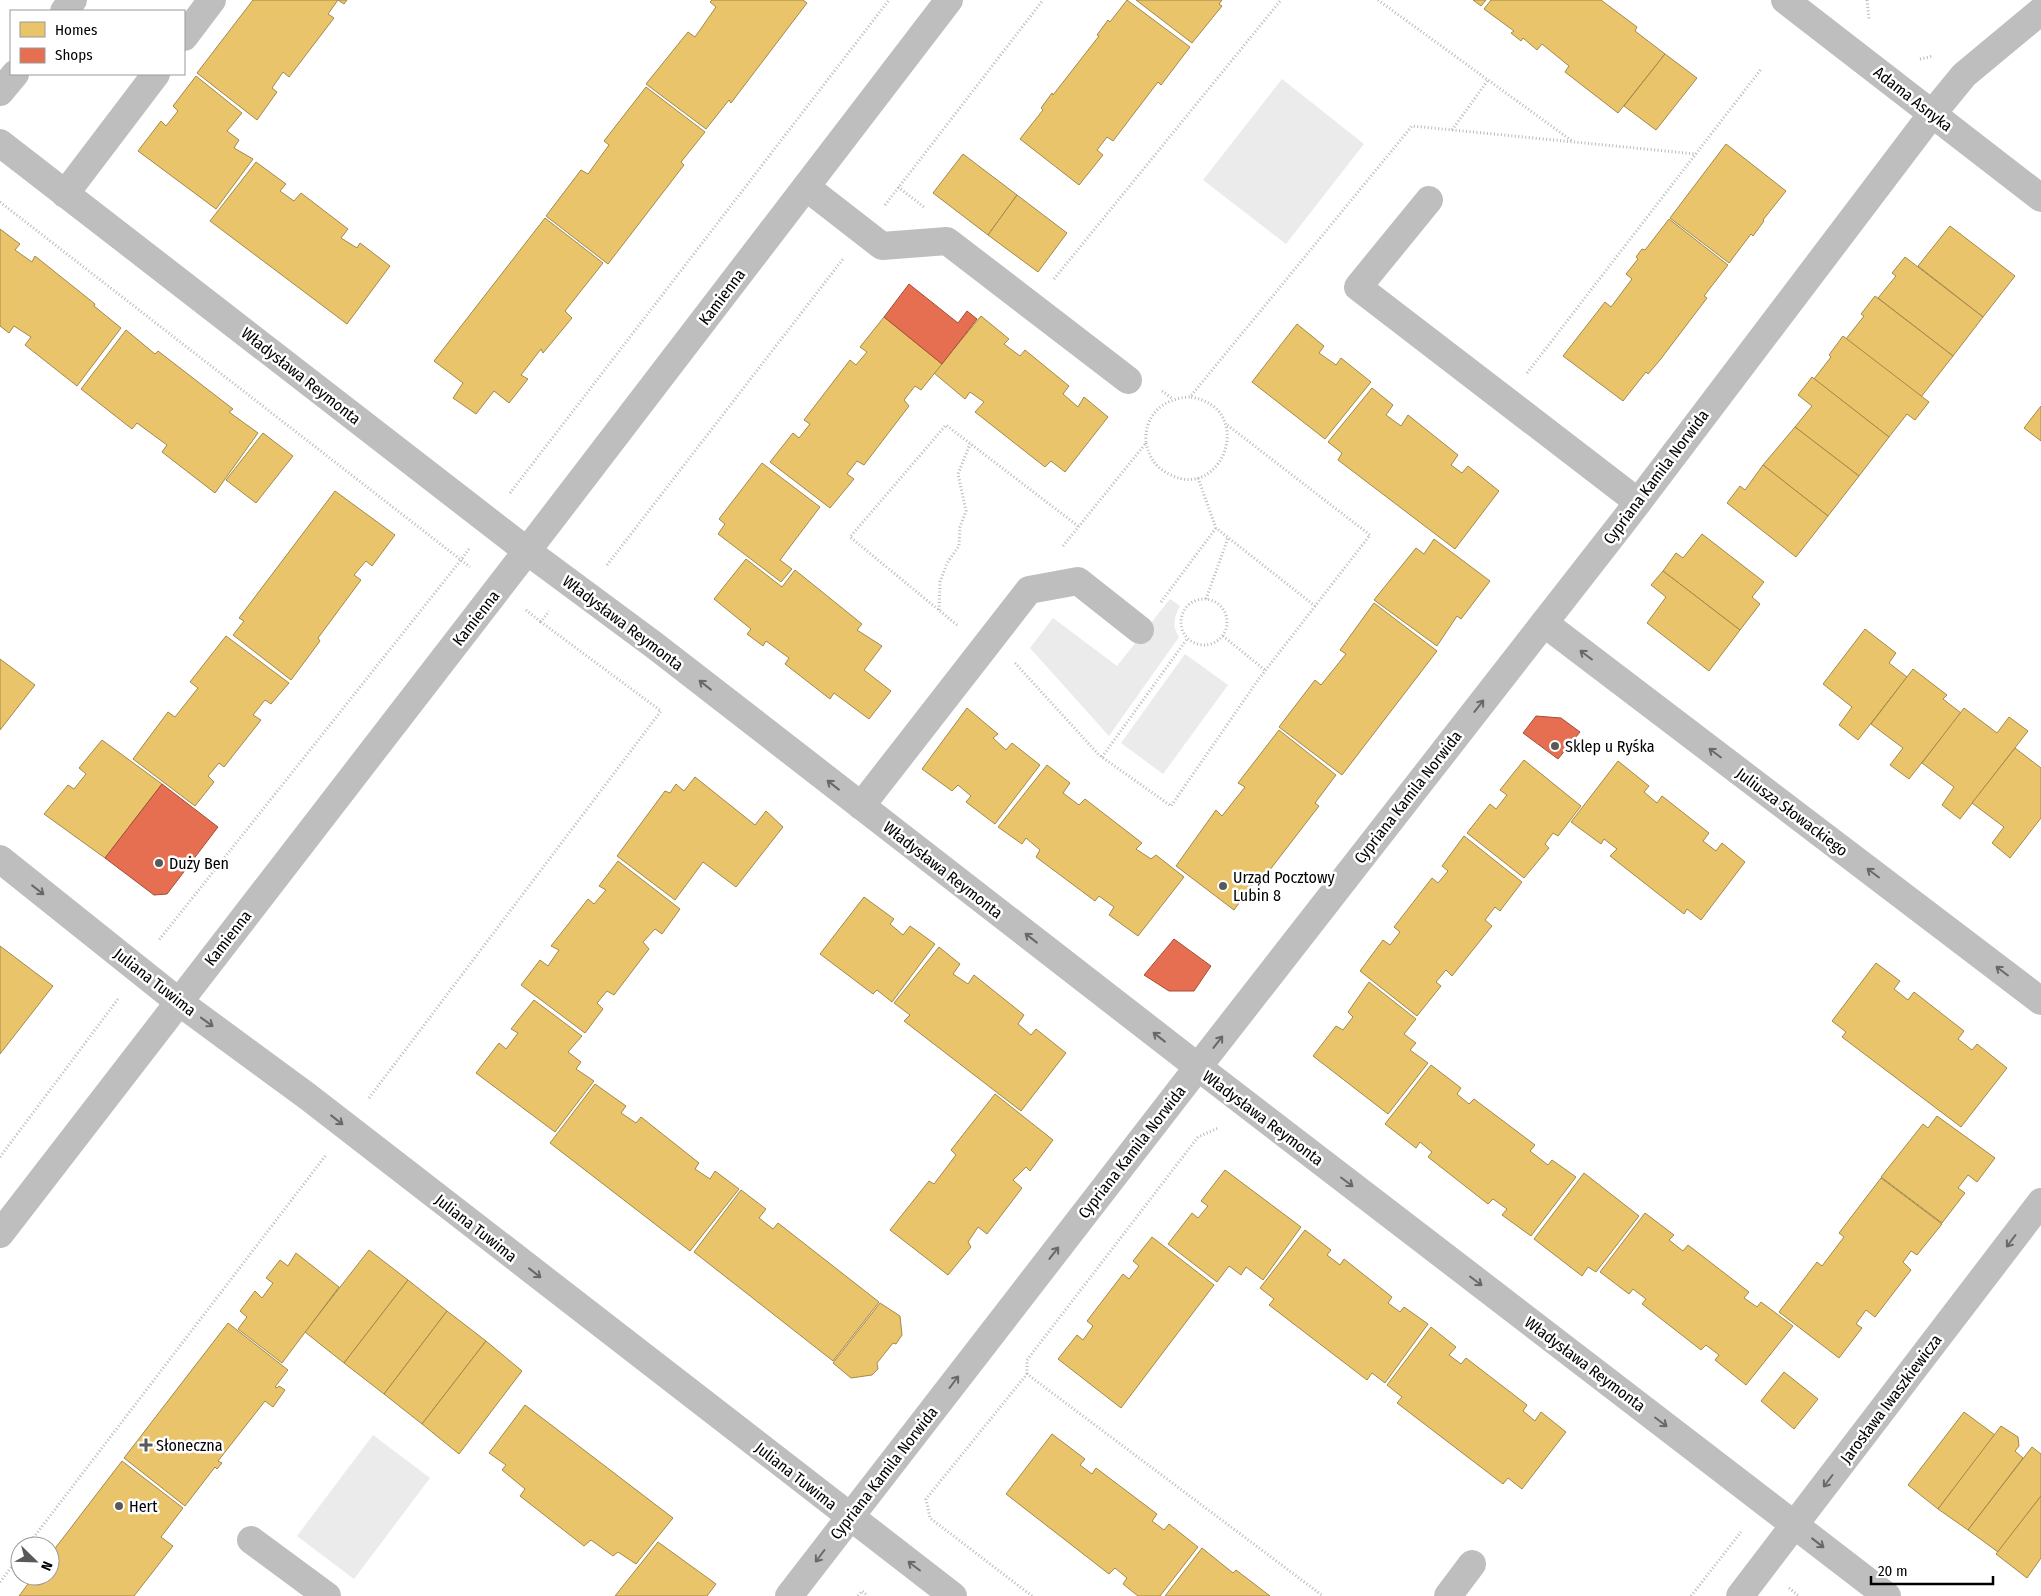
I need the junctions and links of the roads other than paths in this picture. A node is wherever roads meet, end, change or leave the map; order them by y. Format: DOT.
graph roads {
  1 [pos="73,0"];
  2 [pos="212,0"];
  3 [pos="949,0"];
  4 [pos="1785,0"];
  5 [pos="65,10"];
  6 [pos="2041,11"];
  7 [pos="185,36"];
  8 [pos="13,75"];
  9 [pos="155,75"];
  10 [pos="0,92"];
  11 [pos="1932,114"];
  12 [pos="0,144"];
  13 [pos="806,187"];
  14 [pos="65,194"];
  15 [pos="2041,198"];
  16 [pos="1429,200"];
  17 [pos="1128,380"];
  18 [pos="1638,502"];
  19 [pos="528,551"];
  20 [pos="1544,623"];
  21 [pos="1140,630"];
  22 [pos="861,806"];
  23 [pos="0,859"];
  24 [pos="2041,1000"];
  25 [pos="179,1002"];
  26 [pos="1198,1067"];
  27 [pos="2041,1202"];
  28 [pos="0,1234"];
  29 [pos="850,1517"];
  30 [pos="1795,1525"];
  31 [pos="251,1540"];
  32 [pos="1472,1564"];
  33 [pos="327,1596"];
  34 [pos="789,1596"];
  35 [pos="953,1596"];
  36 [pos="1448,1596"];
  37 [pos="1740,1596"];
  38 [pos="1887,1596"];
  1 -- 5 [label="street"];
  2 -- 7 [label="street"];
  3 -- 13 [label="street, Kamienna"];
  4 -- 11 [label="street, Adama Asnyka"];
  6 -- 11 [label="street, Cypriana Kamila Norwida"];
  8 -- 10 [label="street"];
  9 -- 14 [label="street"];
  11 -- 15 [label="street, Adama Asnyka"];
  11 -- 18 [label="street, Cypriana Kamila Norwida"];
  12 -- 14 [label="street, Władysława Reymonta"];
  13 -- 17 [label="street"];
  13 -- 19 [label="street, Kamienna"];
  14 -- 19 [label="street, Władysława Reymonta"];
  16 -- 18 [label="street"];
  18 -- 20 [label="street, Cypriana Kamila Norwida"];
  22 -- 19 [label="street, Władysława Reymonta, one-way"];
  19 -- 25 [label="street, Kamienna"];
  24 -- 20 [label="street, Juliusza Słowackiego, one-way"];
  26 -- 20 [label="street, Cypriana Kamila Norwida, one-way"];
  21 -- 22 [label="street"];
  26 -- 22 [label="street, Władysława Reymonta, one-way"];
  23 -- 25 [label="street, Juliana Tuwima, one-way"];
  25 -- 28 [label="street, Kamienna"];
  25 -- 29 [label="street, Juliana Tuwima, one-way"];
  29 -- 26 [label="street, Cypriana Kamila Norwida, one-way"];
  26 -- 30 [label="street, Władysława Reymonta, one-way"];
  27 -- 30 [label="street, Jarosława Iwaszkiewicza, one-way"];
  29 -- 34 [label="street, Cypriana Kamila Norwida, one-way"];
  35 -- 29 [label="street, Juliana Tuwima, one-way"];
  30 -- 37 [label="street, Jarosława Iwaszkiewicza"];
  30 -- 38 [label="street, Władysława Reymonta, one-way"];
  31 -- 33 [label="street"];
  32 -- 36 [label="street"];
}
